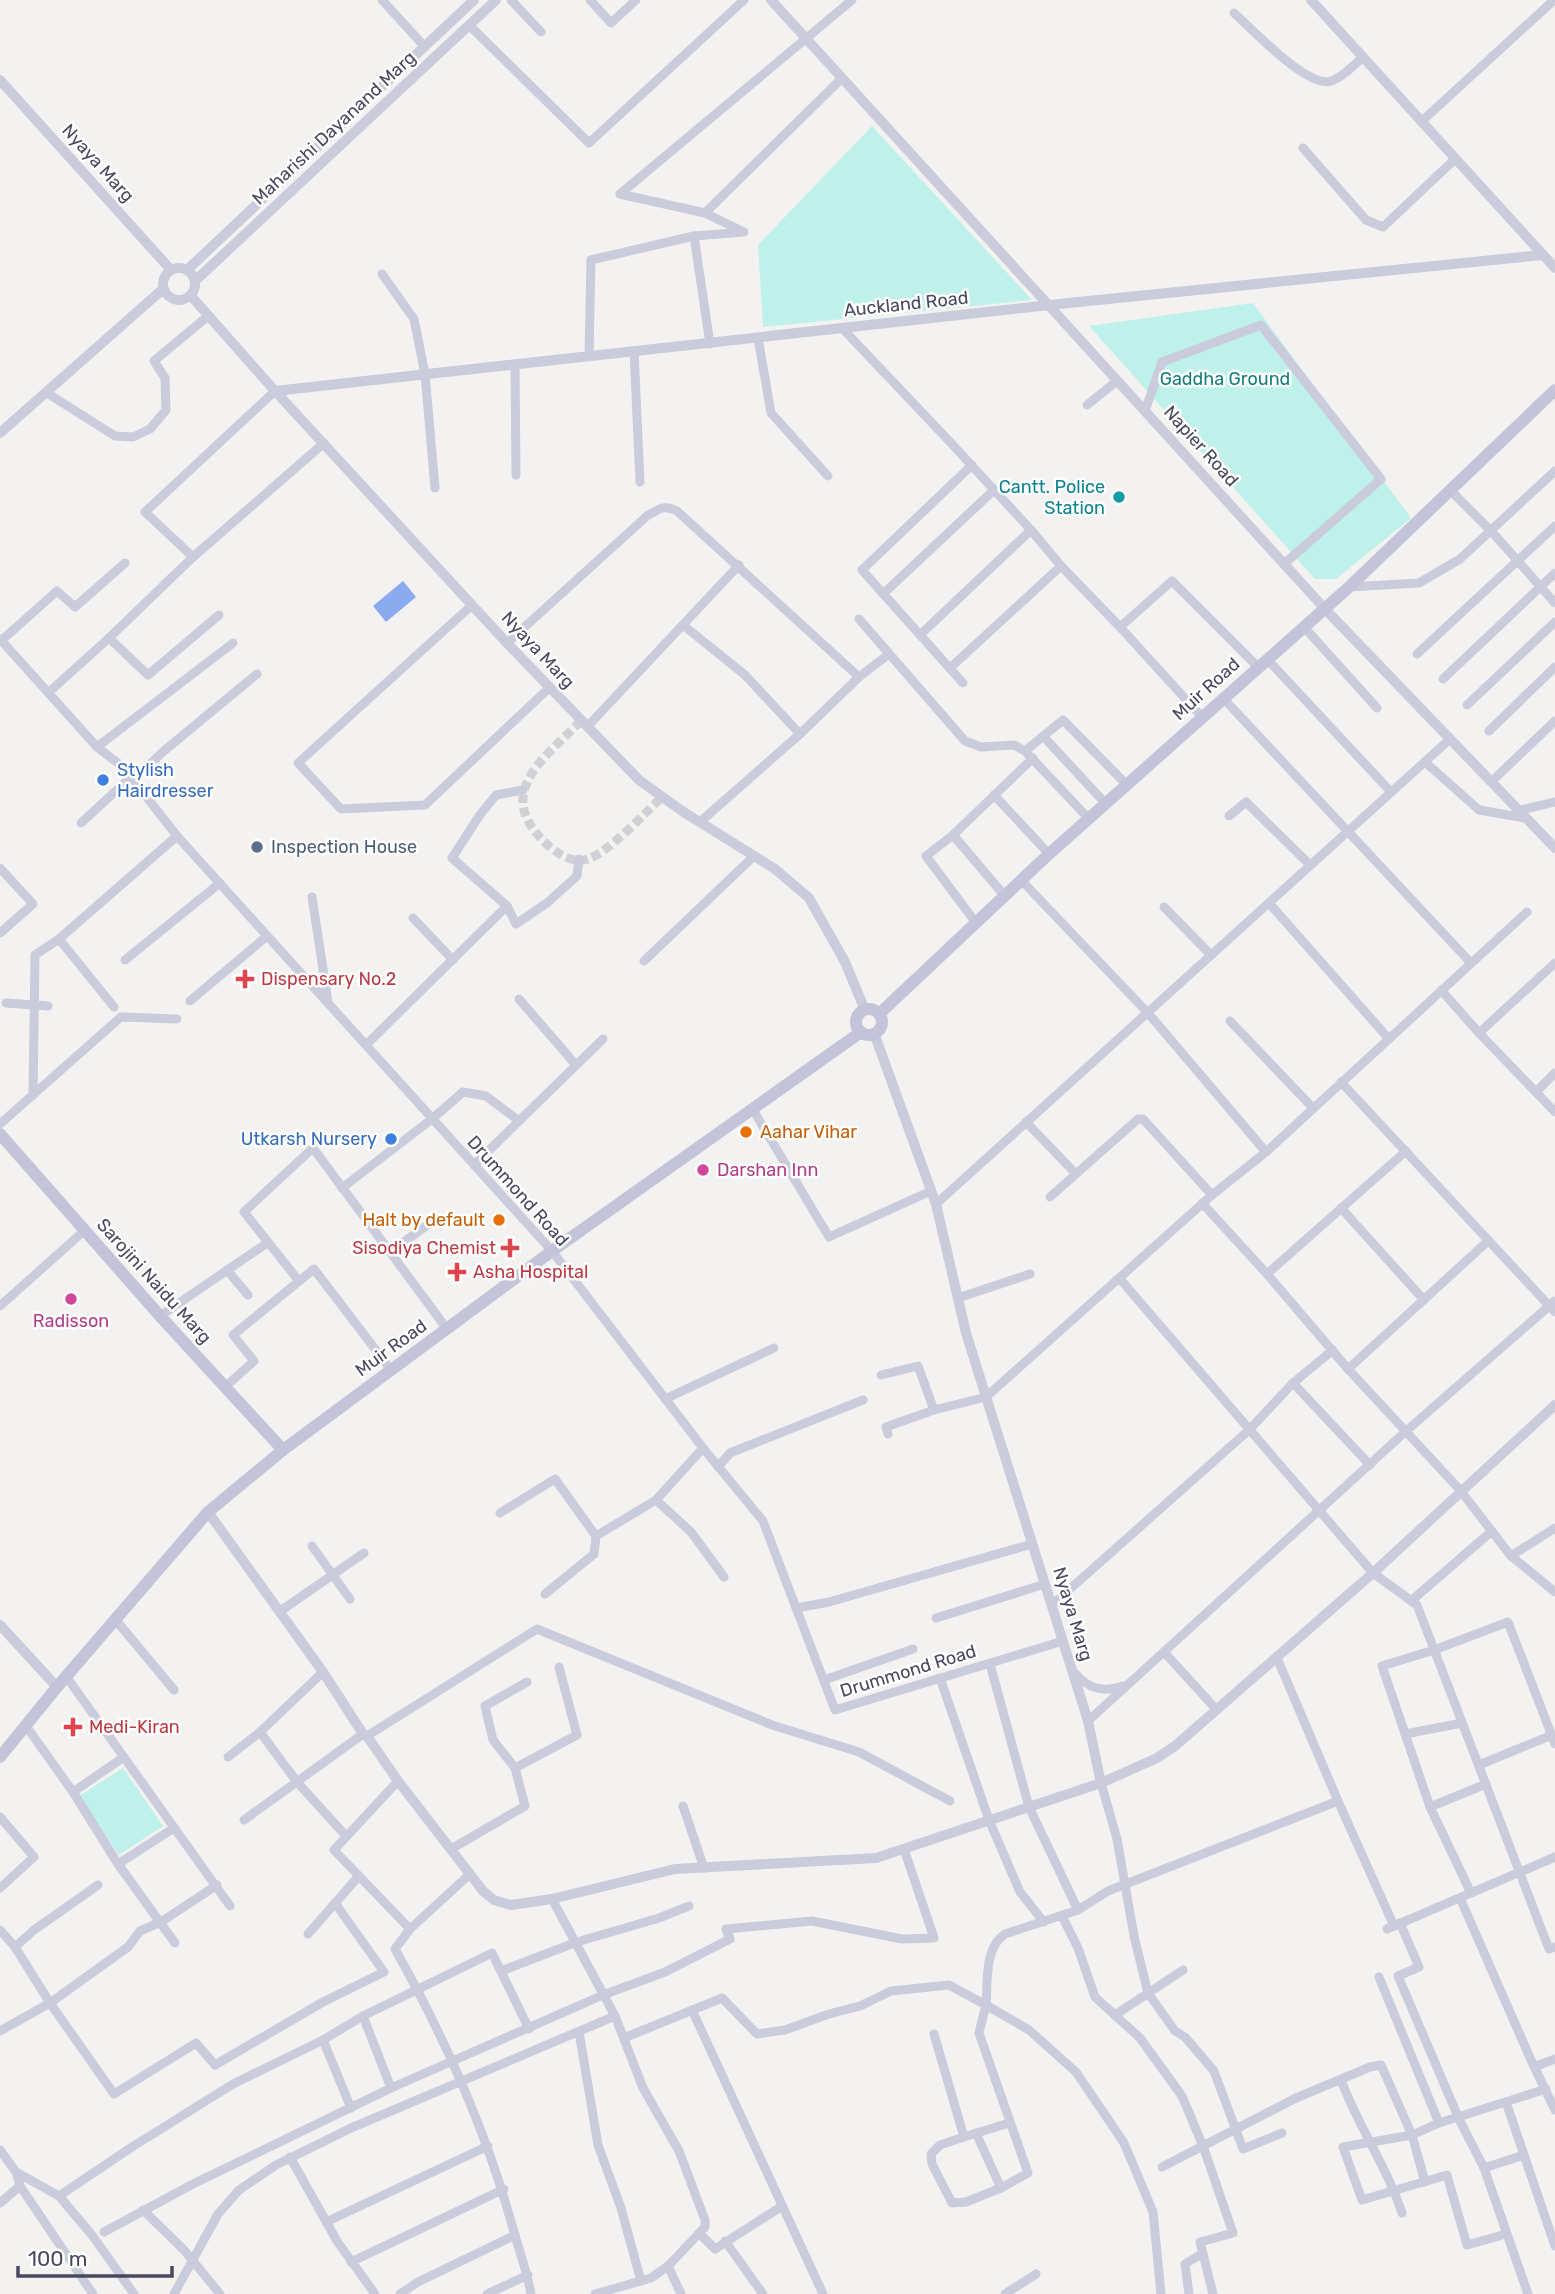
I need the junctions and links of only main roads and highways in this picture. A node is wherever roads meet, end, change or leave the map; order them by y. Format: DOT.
graph roads {
  1 [pos="1555,390"];
  2 [pos="879,1014"];
  3 [pos="868,1033"];
  4 [pos="0,1134"];
  5 [pos="283,1450"];
  6 [pos="0,1757"];
  1 -- 2 [label="main road, Muir Road"];
  2 -- 3 [label="main road"];
  2 -- 3 [label="main road"];
  3 -- 5 [label="main road, Muir Road"];
  4 -- 5 [label="main road, Sarojini Naidu Marg"];
  5 -- 6 [label="main road, Muir Road"];
}
